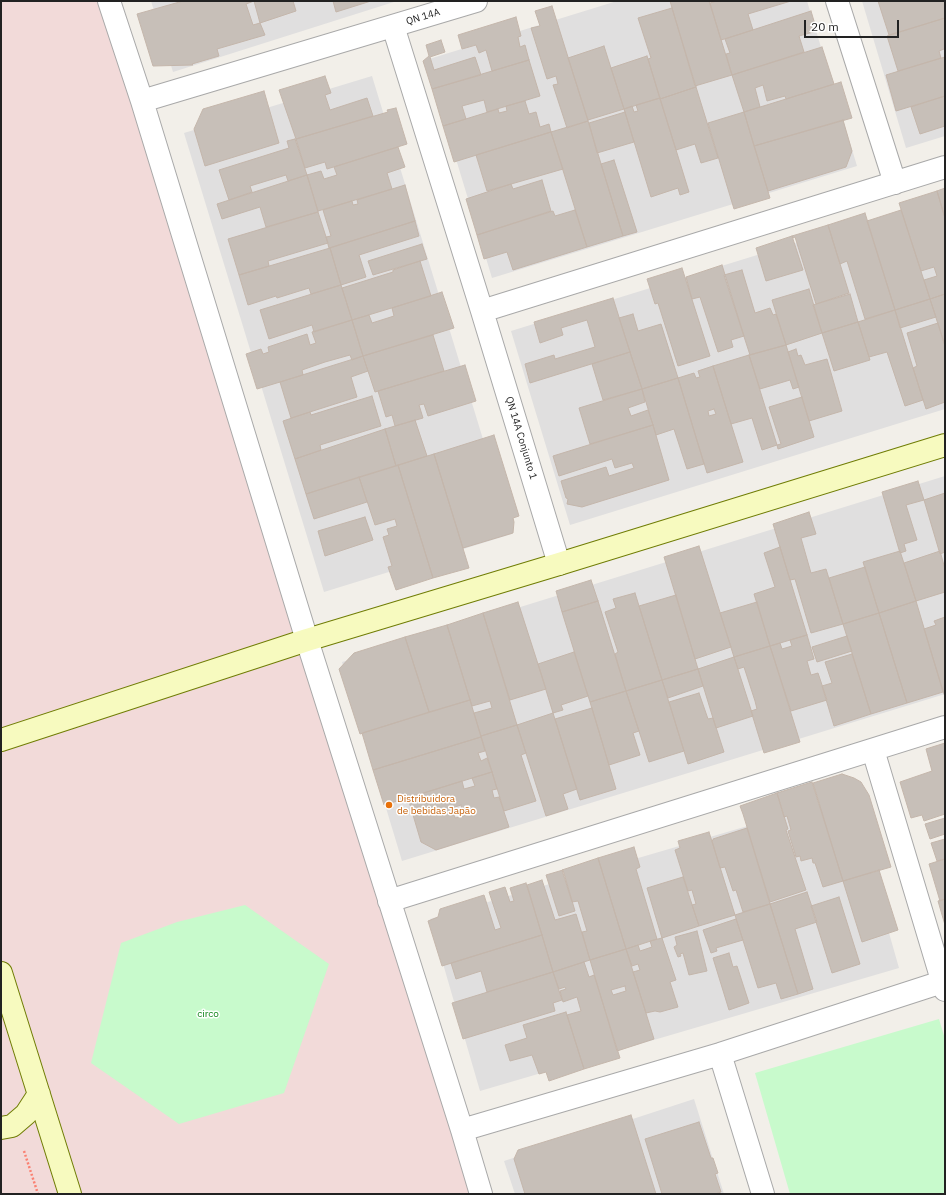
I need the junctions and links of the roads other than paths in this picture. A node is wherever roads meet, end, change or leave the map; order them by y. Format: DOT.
graph roads {
  1 [pos="109,1"];
  2 [pos="476,1"];
  3 [pos="837,1"];
  4 [pos="393,26"];
  5 [pos="142,101"];
  6 [pos="945,167"];
  7 [pos="895,183"];
  8 [pos="482,311"];
  9 [pos="945,445"];
  10 [pos="559,564"];
  11 [pos="307,640"];
  12 [pos="945,727"];
  13 [pos="1,740"];
  14 [pos="873,750"];
  15 [pos="389,901"];
  16 [pos="1,973"];
  17 [pos="944,986"];
  18 [pos="720,1054"];
  19 [pos="39,1094"];
  20 [pos="1,1128"];
  21 [pos="462,1130"];
  22 [pos="70,1194"];
  23 [pos="481,1194"];
  24 [pos="763,1194"];
  1 -- 5 [label="street"];
  2 -- 4 [label="street, QN 14A"];
  3 -- 7 [label="street"];
  4 -- 5 [label="street, QN 14A"];
  4 -- 8 [label="street, QN 14A Conjunto 1"];
  5 -- 11 [label="street"];
  6 -- 7 [label="street"];
  7 -- 8 [label="street"];
  8 -- 10 [label="street, QN 14A Conjunto 1"];
  9 -- 10 [label="street"];
  10 -- 11 [label="street"];
  11 -- 13 [label="street"];
  11 -- 15 [label="street"];
  12 -- 14 [label="street"];
  14 -- 15 [label="street"];
  14 -- 17 [label="street"];
  15 -- 21 [label="street"];
  16 -- 19 [label="street"];
  17 -- 18 [label="street"];
  18 -- 21 [label="street"];
  18 -- 24 [label="street"];
  19 -- 20 [label="street"];
  19 -- 22 [label="street"];
  21 -- 23 [label="street"];
}
